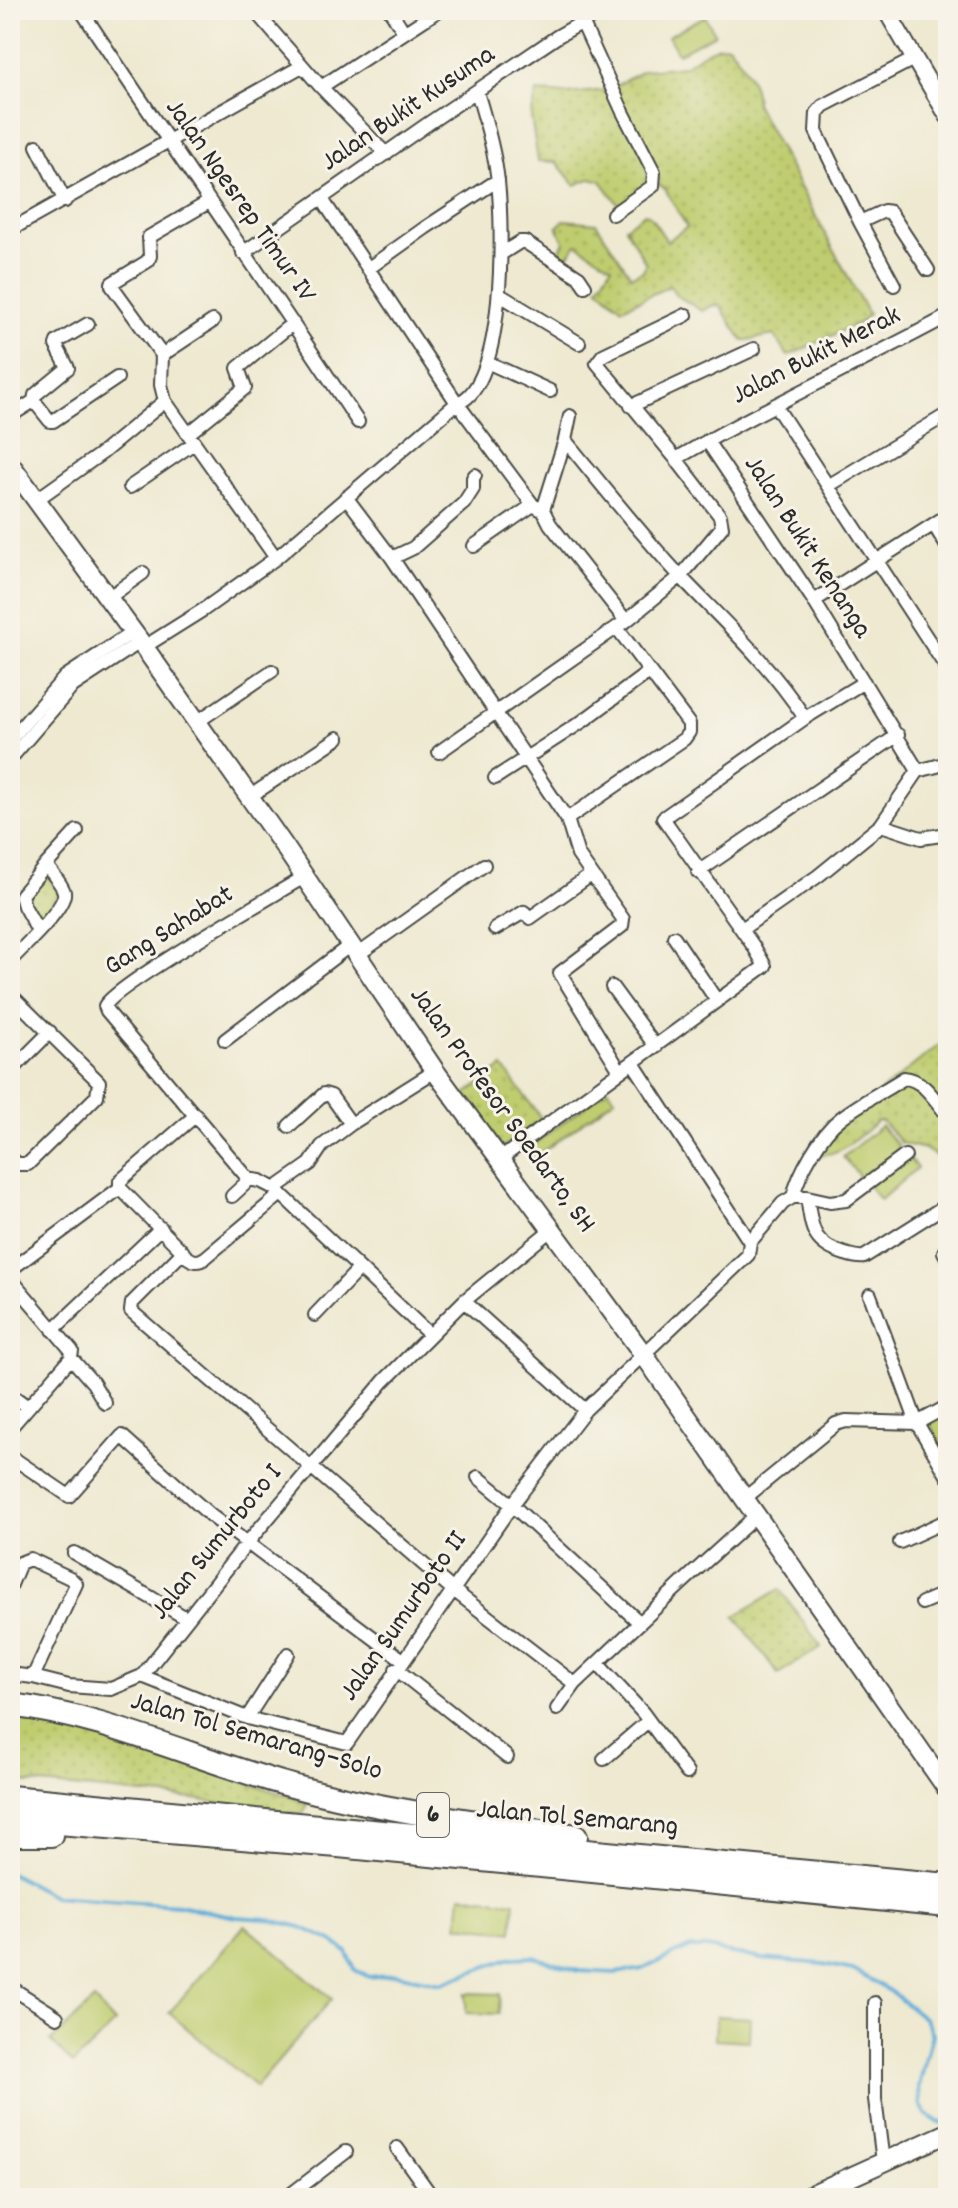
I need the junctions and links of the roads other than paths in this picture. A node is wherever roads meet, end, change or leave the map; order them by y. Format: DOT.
graph roads {
  1 [pos="81,10"];
  2 [pos="254,10"];
  3 [pos="390,10"];
  4 [pos="439,10"];
  5 [pos="604,10"];
  6 [pos="886,10"];
  7 [pos="582,22"];
  8 [pos="404,32"];
  9 [pos="914,59"];
  10 [pos="302,66"];
  11 [pos="321,87"];
  12 [pos="477,92"];
  13 [pos="948,116"];
  14 [pos="168,143"];
  15 [pos="37,146"];
  16 [pos="386,154"];
  17 [pos="498,180"];
  18 [pos="322,199"];
  19 [pos="65,201"];
  20 [pos="209,202"];
  21 [pos="613,214"];
  22 [pos="860,222"];
  23 [pos="10,230"];
  24 [pos="243,253"];
  25 [pos="501,254"];
  26 [pos="369,268"];
  27 [pos="928,270"];
  28 [pos="894,285"];
  29 [pos="585,286"];
  30 [pos="500,295"];
  31 [pos="686,315"];
  32 [pos="948,316"];
  33 [pos="213,321"];
  34 [pos="293,323"];
  35 [pos="88,324"];
  36 [pos="579,343"];
  37 [pos="754,349"];
  38 [pos="162,355"];
  39 [pos="487,362"];
  40 [pos="117,378"];
  41 [pos="550,391"];
  42 [pos="34,401"];
  43 [pos="165,401"];
  44 [pos="457,403"];
  45 [pos="775,405"];
  46 [pos="631,406"];
  47 [pos="946,415"];
  48 [pos="10,416"];
  49 [pos="570,416"];
  50 [pos="358,422"];
  51 [pos="191,439"];
  52 [pos="565,440"];
  53 [pos="707,441"];
  54 [pos="676,459"];
  55 [pos="10,464"];
  56 [pos="475,475"];
  57 [pos="828,486"];
  58 [pos="130,487"];
  59 [pos="346,497"];
  60 [pos="36,500"];
  61 [pos="538,508"];
  62 [pos="948,515"];
  63 [pos="934,525"];
  64 [pos="474,546"];
  65 [pos="948,548"];
  66 [pos="276,558"];
  67 [pos="392,558"];
  68 [pos="875,562"];
  69 [pos="143,573"];
  70 [pos="681,576"];
  71 [pos="108,598"];
  72 [pos="814,601"];
  73 [pos="622,625"];
  74 [pos="139,640"];
  75 [pos="948,670"];
  76 [pos="272,671"];
  77 [pos="649,672"];
  78 [pos="864,682"];
  79 [pos="494,714"];
  80 [pos="805,718"];
  81 [pos="197,722"];
  82 [pos="898,735"];
  83 [pos="338,738"];
  84 [pos="15,740"];
  85 [pos="439,752"];
  86 [pos="526,758"];
  87 [pos="10,759"];
  88 [pos="948,763"];
  89 [pos="918,771"];
  90 [pos="495,778"];
  91 [pos="249,797"];
  92 [pos="567,819"];
  93 [pos="881,825"];
  94 [pos="77,831"];
  95 [pos="948,834"];
  96 [pos="46,865"];
  97 [pos="484,865"];
  98 [pos="698,872"];
  99 [pos="591,875"];
  100 [pos="304,877"];
  101 [pos="495,929"];
  102 [pos="742,929"];
  103 [pos="38,931"];
  104 [pos="674,937"];
  105 [pos="353,951"];
  106 [pos="10,961"];
  107 [pos="612,987"];
  108 [pos="10,994"];
  109 [pos="717,1001"];
  110 [pos="50,1032"];
  111 [pos="225,1040"];
  112 [pos="656,1047"];
  113 [pos="633,1063"];
  114 [pos="435,1071"];
  115 [pos="620,1071"];
  116 [pos="10,1072"];
  117 [pos="196,1115"];
  118 [pos="948,1116"];
  119 [pos="351,1124"];
  120 [pos="289,1126"];
  121 [pos="905,1156"];
  122 [pos="10,1157"];
  123 [pos="500,1159"];
  124 [pos="247,1179"];
  125 [pos="120,1188"];
  126 [pos="279,1192"];
  127 [pos="232,1196"];
  128 [pos="793,1197"];
  129 [pos="807,1197"];
  130 [pos="948,1204"];
  131 [pos="161,1228"];
  132 [pos="552,1229"];
  133 [pos="750,1242"];
  134 [pos="183,1254"];
  135 [pos="359,1269"];
  136 [pos="10,1270"];
  137 [pos="10,1278"];
  138 [pos="870,1295"];
  139 [pos="464,1301"];
  140 [pos="315,1315"];
  141 [pos="53,1330"];
  142 [pos="430,1335"];
  143 [pos="644,1355"];
  144 [pos="71,1358"];
  145 [pos="10,1394"];
  146 [pos="105,1403"];
  147 [pos="948,1406"];
  148 [pos="28,1407"];
  149 [pos="585,1410"];
  150 [pos="917,1423"];
  151 [pos="10,1428"];
  152 [pos="10,1456"];
  153 [pos="311,1467"];
  154 [pos="478,1477"];
  155 [pos="948,1477"];
  156 [pos="745,1498"];
  157 [pos="512,1505"];
  158 [pos="757,1515"];
  159 [pos="948,1520"];
  160 [pos="248,1542"];
  161 [pos="900,1542"];
  162 [pos="74,1553"];
  163 [pos="10,1587"];
  164 [pos="452,1589"];
  165 [pos="948,1592"];
  166 [pos="922,1603"];
  167 [pos="186,1618"];
  168 [pos="640,1623"];
  169 [pos="288,1654"];
  170 [pos="400,1664"];
  171 [pos="598,1664"];
  172 [pos="19,1673"];
  173 [pos="142,1676"];
  174 [pos="575,1684"];
  175 [pos="10,1705"];
  176 [pos="557,1709"];
  177 [pos="247,1718"];
  178 [pos="648,1721"];
  179 [pos="507,1757"];
  180 [pos="604,1759"];
  181 [pos="687,1773"];
  182 [pos="948,1790"];
  183 [pos="10,1797"];
  184 [pos="10,1819"];
  185 [pos="10,1835"];
  186 [pos="181,1835"];
  187 [pos="866,1877"];
  188 [pos="948,1885"];
  189 [pos="948,1906"];
  190 [pos="10,1987"];
  191 [pos="875,2003"];
  192 [pos="57,2017"];
  193 [pos="948,2133"];
  194 [pos="397,2148"];
  195 [pos="346,2152"];
  196 [pos="883,2162"];
  197 [pos="808,2197"];
  198 [pos="286,2198"];
  199 [pos="433,2198"];
  1 -- 14 [label="street, Jalan Ngesrep Timur IV"];
  2 -- 10 [label="street"];
  3 -- 8 [label="street"];
  4 -- 8 [label="street"];
  5 -- 7 [label="street, Jalan Bukit Kusuma"];
  6 -- 9 [label="street"];
  7 -- 12 [label="street, Jalan Bukit Kusuma"];
  7 -- 21 [label="street"];
  8 -- 11 [label="street"];
  9 -- 13 [label="street"];
  9 -- 22 [label="street"];
  10 -- 11 [label="street"];
  10 -- 14 [label="street"];
  11 -- 16 [label="street"];
  12 -- 16 [label="street, Jalan Bukit Kusuma"];
  12 -- 17 [label="street"];
  14 -- 19 [label="street"];
  14 -- 20 [label="street, Jalan Ngesrep Timur IV"];
  15 -- 19 [label="street"];
  16 -- 18 [label="street, Jalan Bukit Kusuma"];
  17 -- 25 [label="street"];
  17 -- 26 [label="street"];
  18 -- 24 [label="street, Jalan Bukit Kusuma"];
  18 -- 26 [label="street"];
  19 -- 23 [label="street"];
  20 -- 24 [label="street, Jalan Ngesrep Timur IV"];
  20 -- 38 [label="street"];
  22 -- 27 [label="street"];
  22 -- 28 [label="street"];
  24 -- 34 [label="street, Jalan Ngesrep Timur IV"];
  25 -- 29 [label="street"];
  25 -- 30 [label="street"];
  26 -- 44 [label="street"];
  30 -- 36 [label="street"];
  30 -- 39 [label="street"];
  31 -- 46 [label="street"];
  32 -- 45 [label="street, Jalan Bukit Merak"];
  33 -- 38 [label="street"];
  34 -- 50 [label="street, Jalan Ngesrep Timur IV"];
  34 -- 51 [label="street"];
  35 -- 42 [label="street"];
  37 -- 46 [label="street"];
  38 -- 43 [label="street"];
  39 -- 41 [label="street"];
  39 -- 44 [label="street"];
  40 -- 42 [label="street"];
  42 -- 48 [label="street"];
  43 -- 51 [label="street"];
  43 -- 60 [label="street"];
  44 -- 59 [label="street"];
  44 -- 61 [label="street"];
  45 -- 53 [label="street, Jalan Bukit Merak"];
  45 -- 57 [label="street"];
  46 -- 54 [label="street"];
  47 -- 57 [label="street"];
  49 -- 52 [label="street"];
  51 -- 58 [label="street"];
  51 -- 66 [label="street"];
  52 -- 61 [label="street"];
  52 -- 70 [label="street"];
  53 -- 54 [label="street, Jalan Bukit Merak"];
  53 -- 72 [label="street, Jalan Bukit Kenanga"];
  54 -- 70 [label="street"];
  55 -- 60 [label="main road, Jalan Profesor Soedarto, SH"];
  56 -- 67 [label="street"];
  57 -- 68 [label="street"];
  59 -- 66 [label="street"];
  59 -- 67 [label="street"];
  60 -- 71 [label="main road, Jalan Profesor Soedarto, SH"];
  61 -- 64 [label="street"];
  61 -- 73 [label="street"];
  62 -- 63 [label="street"];
  63 -- 65 [label="street"];
  63 -- 68 [label="street"];
  66 -- 74 [label="street"];
  67 -- 79 [label="street"];
  68 -- 72 [label="street"];
  68 -- 75 [label="street"];
  69 -- 71 [label="street"];
  70 -- 73 [label="street"];
  70 -- 80 [label="street"];
  71 -- 74 [label="main road, Jalan Profesor Soedarto, SH"];
  72 -- 78 [label="street, Jalan Bukit Kenanga"];
  73 -- 77 [label="street"];
  73 -- 79 [label="street"];
  74 -- 81 [label="main road, Jalan Profesor Soedarto, SH"];
  74 -- 84 [label="street"];
  76 -- 81 [label="street"];
  77 -- 86 [label="street"];
  77 -- 92 [label="street"];
  78 -- 80 [label="street"];
  78 -- 82 [label="street, Jalan Bukit Kenanga"];
  79 -- 85 [label="street"];
  79 -- 86 [label="street"];
  80 -- 98 [label="street"];
  81 -- 91 [label="main road, Jalan Profesor Soedarto, SH"];
  82 -- 89 [label="street, Jalan Bukit Kenanga"];
  82 -- 98 [label="street"];
  83 -- 91 [label="street"];
  84 -- 87 [label="street"];
  86 -- 90 [label="street"];
  86 -- 92 [label="street"];
  88 -- 89 [label="street"];
  89 -- 93 [label="street"];
  91 -- 100 [label="main road, Jalan Profesor Soedarto, SH"];
  92 -- 99 [label="street"];
  93 -- 95 [label="street"];
  93 -- 102 [label="street"];
  94 -- 96 [label="street"];
  96 -- 103 [label="street"];
  96 -- 103 [label="street"];
  97 -- 105 [label="street"];
  98 -- 102 [label="street"];
  99 -- 101 [label="street"];
  99 -- 115 [label="street"];
  100 -- 105 [label="main road, Jalan Profesor Soedarto, SH"];
  100 -- 117 [label="street, Gang Sahabat"];
  102 -- 109 [label="street"];
  103 -- 106 [label="street"];
  104 -- 109 [label="street"];
  105 -- 111 [label="street"];
  105 -- 114 [label="main road, Jalan Profesor Soedarto, SH"];
  107 -- 112 [label="street"];
  108 -- 110 [label="street"];
  109 -- 112 [label="street"];
  110 -- 116 [label="street"];
  110 -- 122 [label="street"];
  112 -- 113 [label="street"];
  113 -- 115 [label="street"];
  113 -- 133 [label="street"];
  114 -- 119 [label="street"];
  114 -- 123 [label="main road, Jalan Profesor Soedarto, SH"];
  115 -- 123 [label="street"];
  117 -- 124 [label="street, Gang Sahabat"];
  117 -- 125 [label="street"];
  118 -- 128 [label="street"];
  119 -- 120 [label="street"];
  119 -- 126 [label="street"];
  121 -- 129 [label="street"];
  123 -- 132 [label="main road, Jalan Profesor Soedarto, SH"];
  124 -- 126 [label="street"];
  124 -- 127 [label="street"];
  125 -- 131 [label="street"];
  125 -- 136 [label="street"];
  126 -- 134 [label="street"];
  126 -- 135 [label="street"];
  128 -- 129 [label="street"];
  128 -- 133 [label="street, Jalan Sumurboto II"];
  129 -- 130 [label="street"];
  131 -- 134 [label="street"];
  131 -- 141 [label="street"];
  132 -- 139 [label="street, Jalan Sumurboto I"];
  132 -- 143 [label="main road, Jalan Profesor Soedarto, SH"];
  133 -- 143 [label="street, Jalan Sumurboto II"];
  134 -- 153 [label="street"];
  135 -- 140 [label="street"];
  135 -- 142 [label="street"];
  137 -- 141 [label="street"];
  138 -- 150 [label="street"];
  139 -- 142 [label="street, Jalan Sumurboto I"];
  139 -- 149 [label="street"];
  141 -- 144 [label="street"];
  142 -- 153 [label="street, Jalan Sumurboto I"];
  143 -- 149 [label="street, Jalan Sumurboto II"];
  143 -- 156 [label="main road, Jalan Profesor Soedarto, SH"];
  144 -- 146 [label="street"];
  144 -- 148 [label="street"];
  145 -- 148 [label="street"];
  147 -- 150 [label="street"];
  148 -- 151 [label="street"];
  149 -- 157 [label="street, Jalan Sumurboto II"];
  150 -- 155 [label="street"];
  150 -- 156 [label="street"];
  152 -- 160 [label="street"];
  153 -- 160 [label="street, Jalan Sumurboto I"];
  153 -- 164 [label="street"];
  154 -- 157 [label="street"];
  156 -- 158 [label="main road, Jalan Profesor Soedarto, SH"];
  157 -- 164 [label="street, Jalan Sumurboto II"];
  157 -- 168 [label="street"];
  158 -- 168 [label="street"];
  158 -- 182 [label="main road, Jalan Profesor Soedarto, SH"];
  159 -- 161 [label="street"];
  160 -- 167 [label="street, Jalan Sumurboto I"];
  160 -- 170 [label="street"];
  162 -- 167 [label="street"];
  163 -- 172 [label="street"];
  164 -- 170 [label="street, Jalan Sumurboto II"];
  164 -- 174 [label="street"];
  165 -- 166 [label="street"];
  167 -- 173 [label="street, Jalan Sumurboto I"];
  168 -- 171 [label="street"];
  169 -- 177 [label="street"];
  170 -- 177 [label="street, Jalan Sumurboto II"];
  170 -- 179 [label="street"];
  171 -- 174 [label="street"];
  171 -- 178 [label="street"];
  172 -- 173 [label="street"];
  173 -- 177 [label="street, Jalan Sumurboto II"];
  174 -- 176 [label="street"];
  175 -- 187 [label="highway, Jalan Tol Semarang–Solo / 6"];
  178 -- 180 [label="street"];
  178 -- 181 [label="street"];
  183 -- 187 [label="highway, Jalan Tol Semarang / 6"];
  184 -- 186 [label="highway, Jalan Tol Semarang / 6"];
  185 -- 186 [label="highway, 6"];
  186 -- 189 [label="highway, Jalan Tol Semarang / 6"];
  187 -- 188 [label="highway, Jalan Tol Semarang / 6"];
  190 -- 192 [label="street"];
  191 -- 196 [label="street"];
  193 -- 196 [label="main road"];
  194 -- 199 [label="street"];
  195 -- 198 [label="street"];
  196 -- 197 [label="main road"];
}
